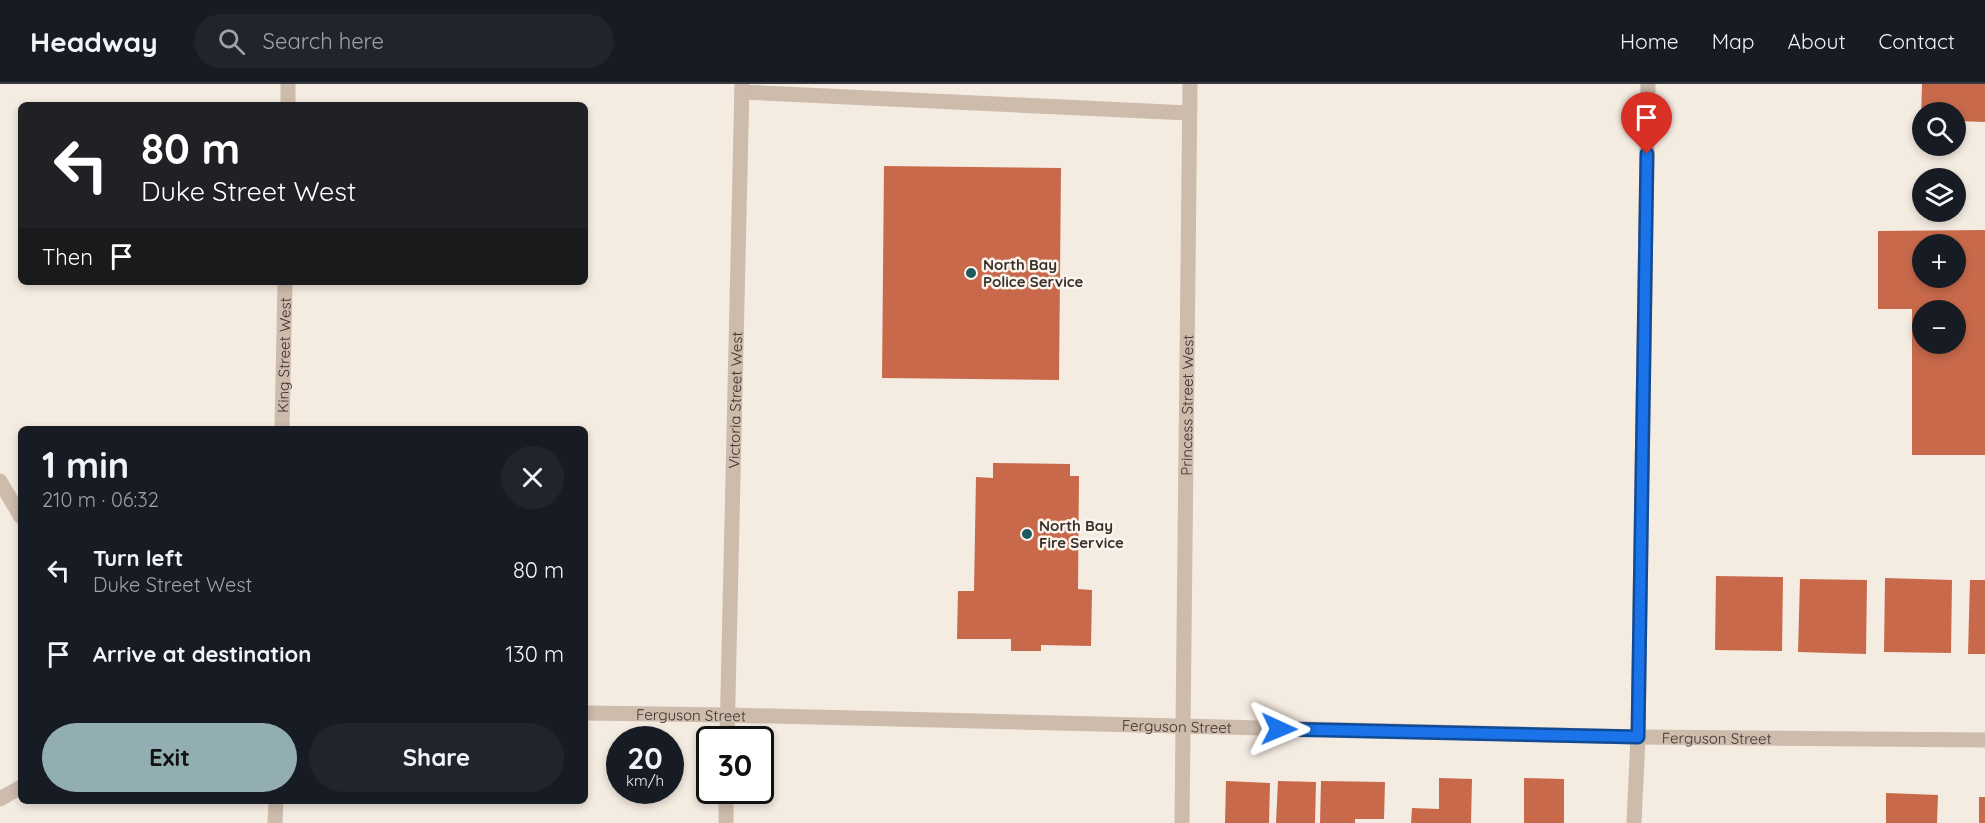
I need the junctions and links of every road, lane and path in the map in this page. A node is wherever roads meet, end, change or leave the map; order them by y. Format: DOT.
graph roads {
  1 [pos="288,84"];
  2 [pos="1190,84"];
  3 [pos="1648,84"];
  4 [pos="742,88"];
  5 [pos="288,102"];
  6 [pos="1189,113"];
  7 [pos="285,285"];
  8 [pos="282,426"];
  9 [pos="0,481"];
  10 [pos="18,512"];
  11 [pos="588,713"];
  12 [pos="728,714"];
  13 [pos="728,726"];
  14 [pos="1184,726"];
  15 [pos="1638,737"];
  16 [pos="1985,740"];
  17 [pos="18,789"];
  18 [pos="0,800"];
  19 [pos="276,804"];
  20 [pos="726,804"];
  21 [pos="275,823"];
  22 [pos="726,823"];
  23 [pos="1182,823"];
  24 [pos="1634,823"];
  1 -- 5 [label="street"];
  2 -- 6 [label="street, Princess Street West"];
  3 -- 15 [label="street"];
  4 -- 6 [label="street"];
  4 -- 12 [label="street, Victoria Street West"];
  6 -- 14 [label="street, Princess Street West"];
  7 -- 8 [label="street, King Street West"];
  9 -- 10 [label="street"];
  11 -- 12 [label="street, Ferguson Street"];
  12 -- 13 [label="street, Victoria Street West"];
  12 -- 14 [label="street, Ferguson Street"];
  14 -- 15 [label="street, Ferguson Street"];
  14 -- 23 [label="street, Princess Street West"];
  15 -- 16 [label="street, Ferguson Street"];
  15 -- 24 [label="street"];
  17 -- 18 [label="street"];
  19 -- 21 [label="street"];
  20 -- 22 [label="street"];
}
